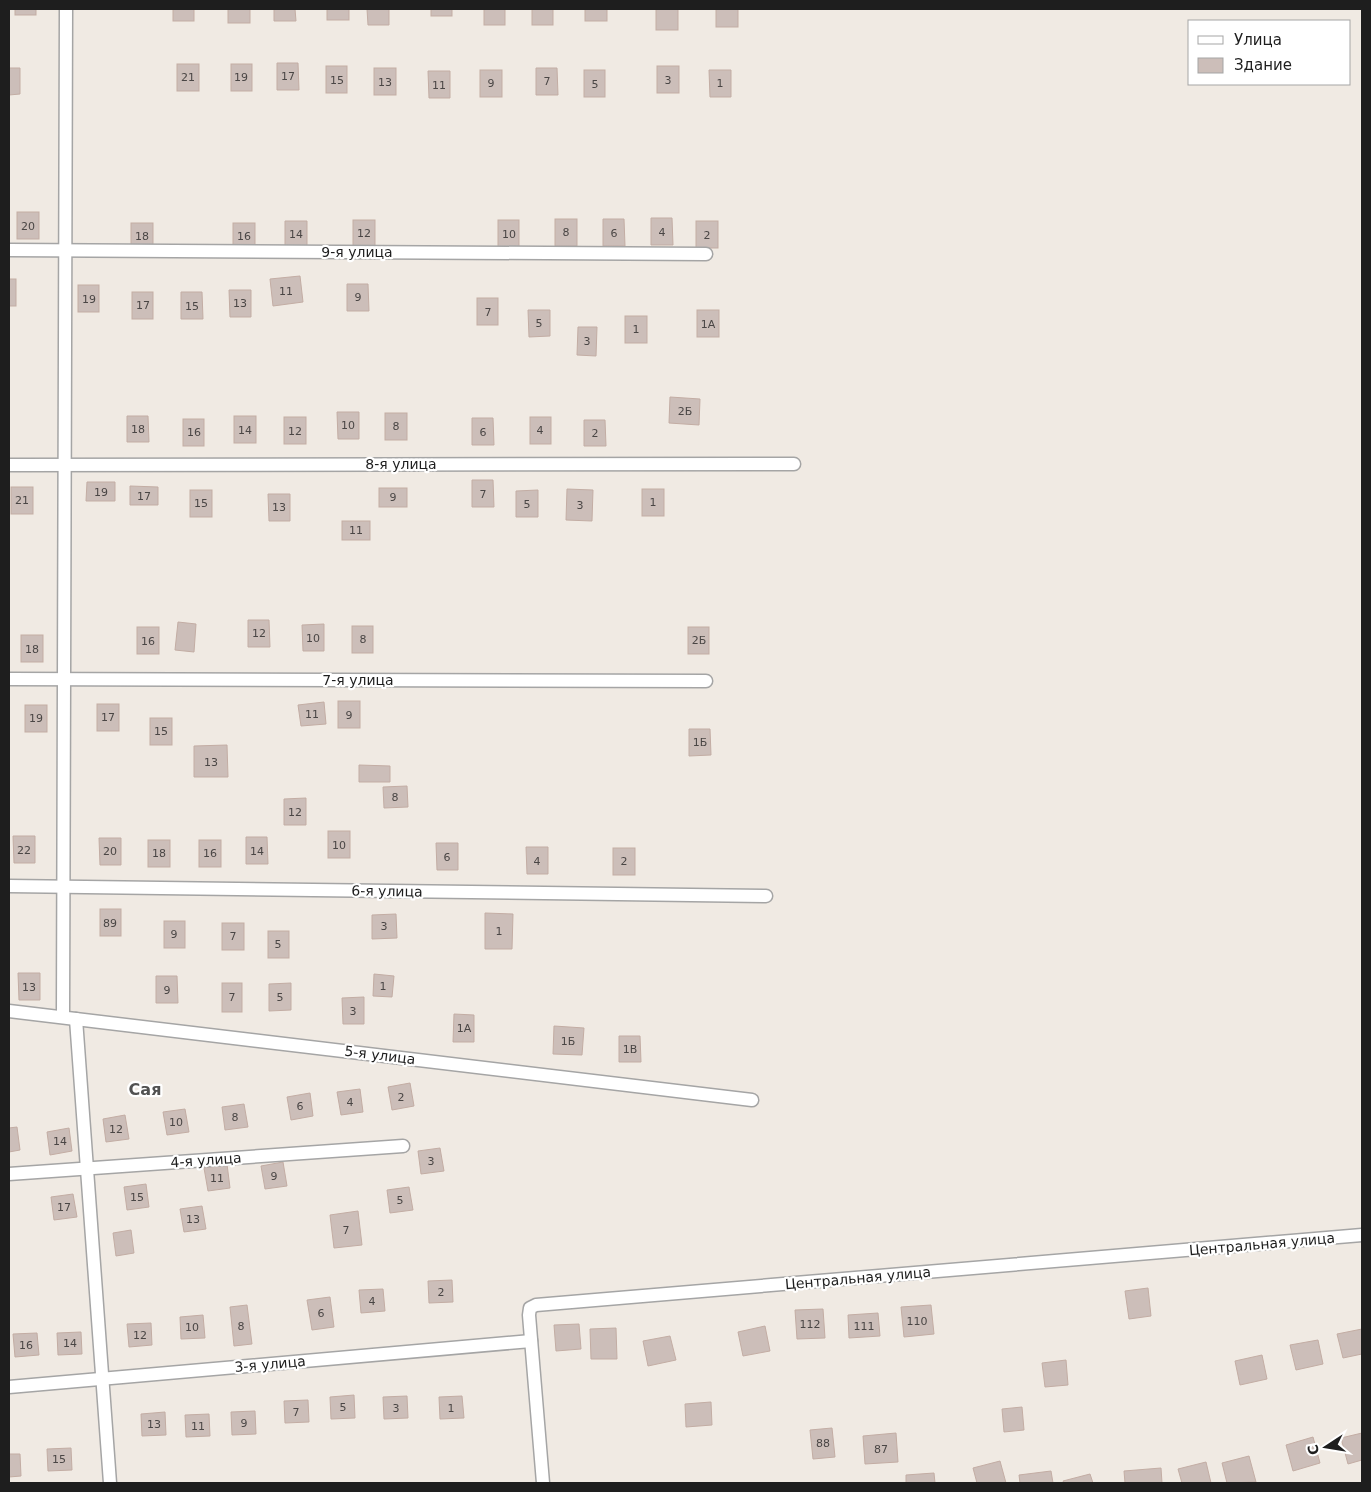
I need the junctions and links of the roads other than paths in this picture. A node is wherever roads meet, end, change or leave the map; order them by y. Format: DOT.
graph roads {
  1 [pos="66,9"];
  2 [pos="9,250"];
  3 [pos="65,250"];
  4 [pos="706,254"];
  5 [pos="794,464"];
  6 [pos="9,465"];
  7 [pos="65,465"];
  8 [pos="9,679"];
  9 [pos="64,679"];
  10 [pos="706,681"];
  11 [pos="9,886"];
  12 [pos="64,887"];
  13 [pos="766,896"];
  14 [pos="9,1011"];
  15 [pos="69,1018"];
  16 [pos="752,1100"];
  17 [pos="403,1146"];
  18 [pos="87,1168"];
  19 [pos="9,1174"];
  20 [pos="1362,1236"];
  21 [pos="531,1341"];
  22 [pos="102,1379"];
  23 [pos="9,1387"];
  24 [pos="110,1483"];
  25 [pos="543,1483"];
  1 -- 3 [label="street"];
  2 -- 3 [label="street, 9-я улица"];
  3 -- 4 [label="street, 9-я улица"];
  3 -- 7 [label="street"];
  5 -- 7 [label="street, 8-я улица"];
  6 -- 7 [label="street, 8-я улица"];
  7 -- 9 [label="street"];
  8 -- 9 [label="street, 7-я улица"];
  9 -- 10 [label="street, 7-я улица"];
  9 -- 12 [label="street"];
  11 -- 12 [label="street, 6-я улица"];
  12 -- 13 [label="street, 6-я улица"];
  12 -- 15 [label="street"];
  14 -- 15 [label="street, 5-я улица"];
  15 -- 16 [label="street, 5-я улица"];
  15 -- 18 [label="street"];
  17 -- 18 [label="street, 4-я улица"];
  18 -- 19 [label="street, 4-я улица"];
  18 -- 22 [label="street"];
  20 -- 21 [label="street, Центральная улица"];
  21 -- 22 [label="street, 3-я улица"];
  21 -- 25 [label="street, Центральная улица"];
  22 -- 23 [label="street, 3-я улица"];
  22 -- 24 [label="street"];
}
